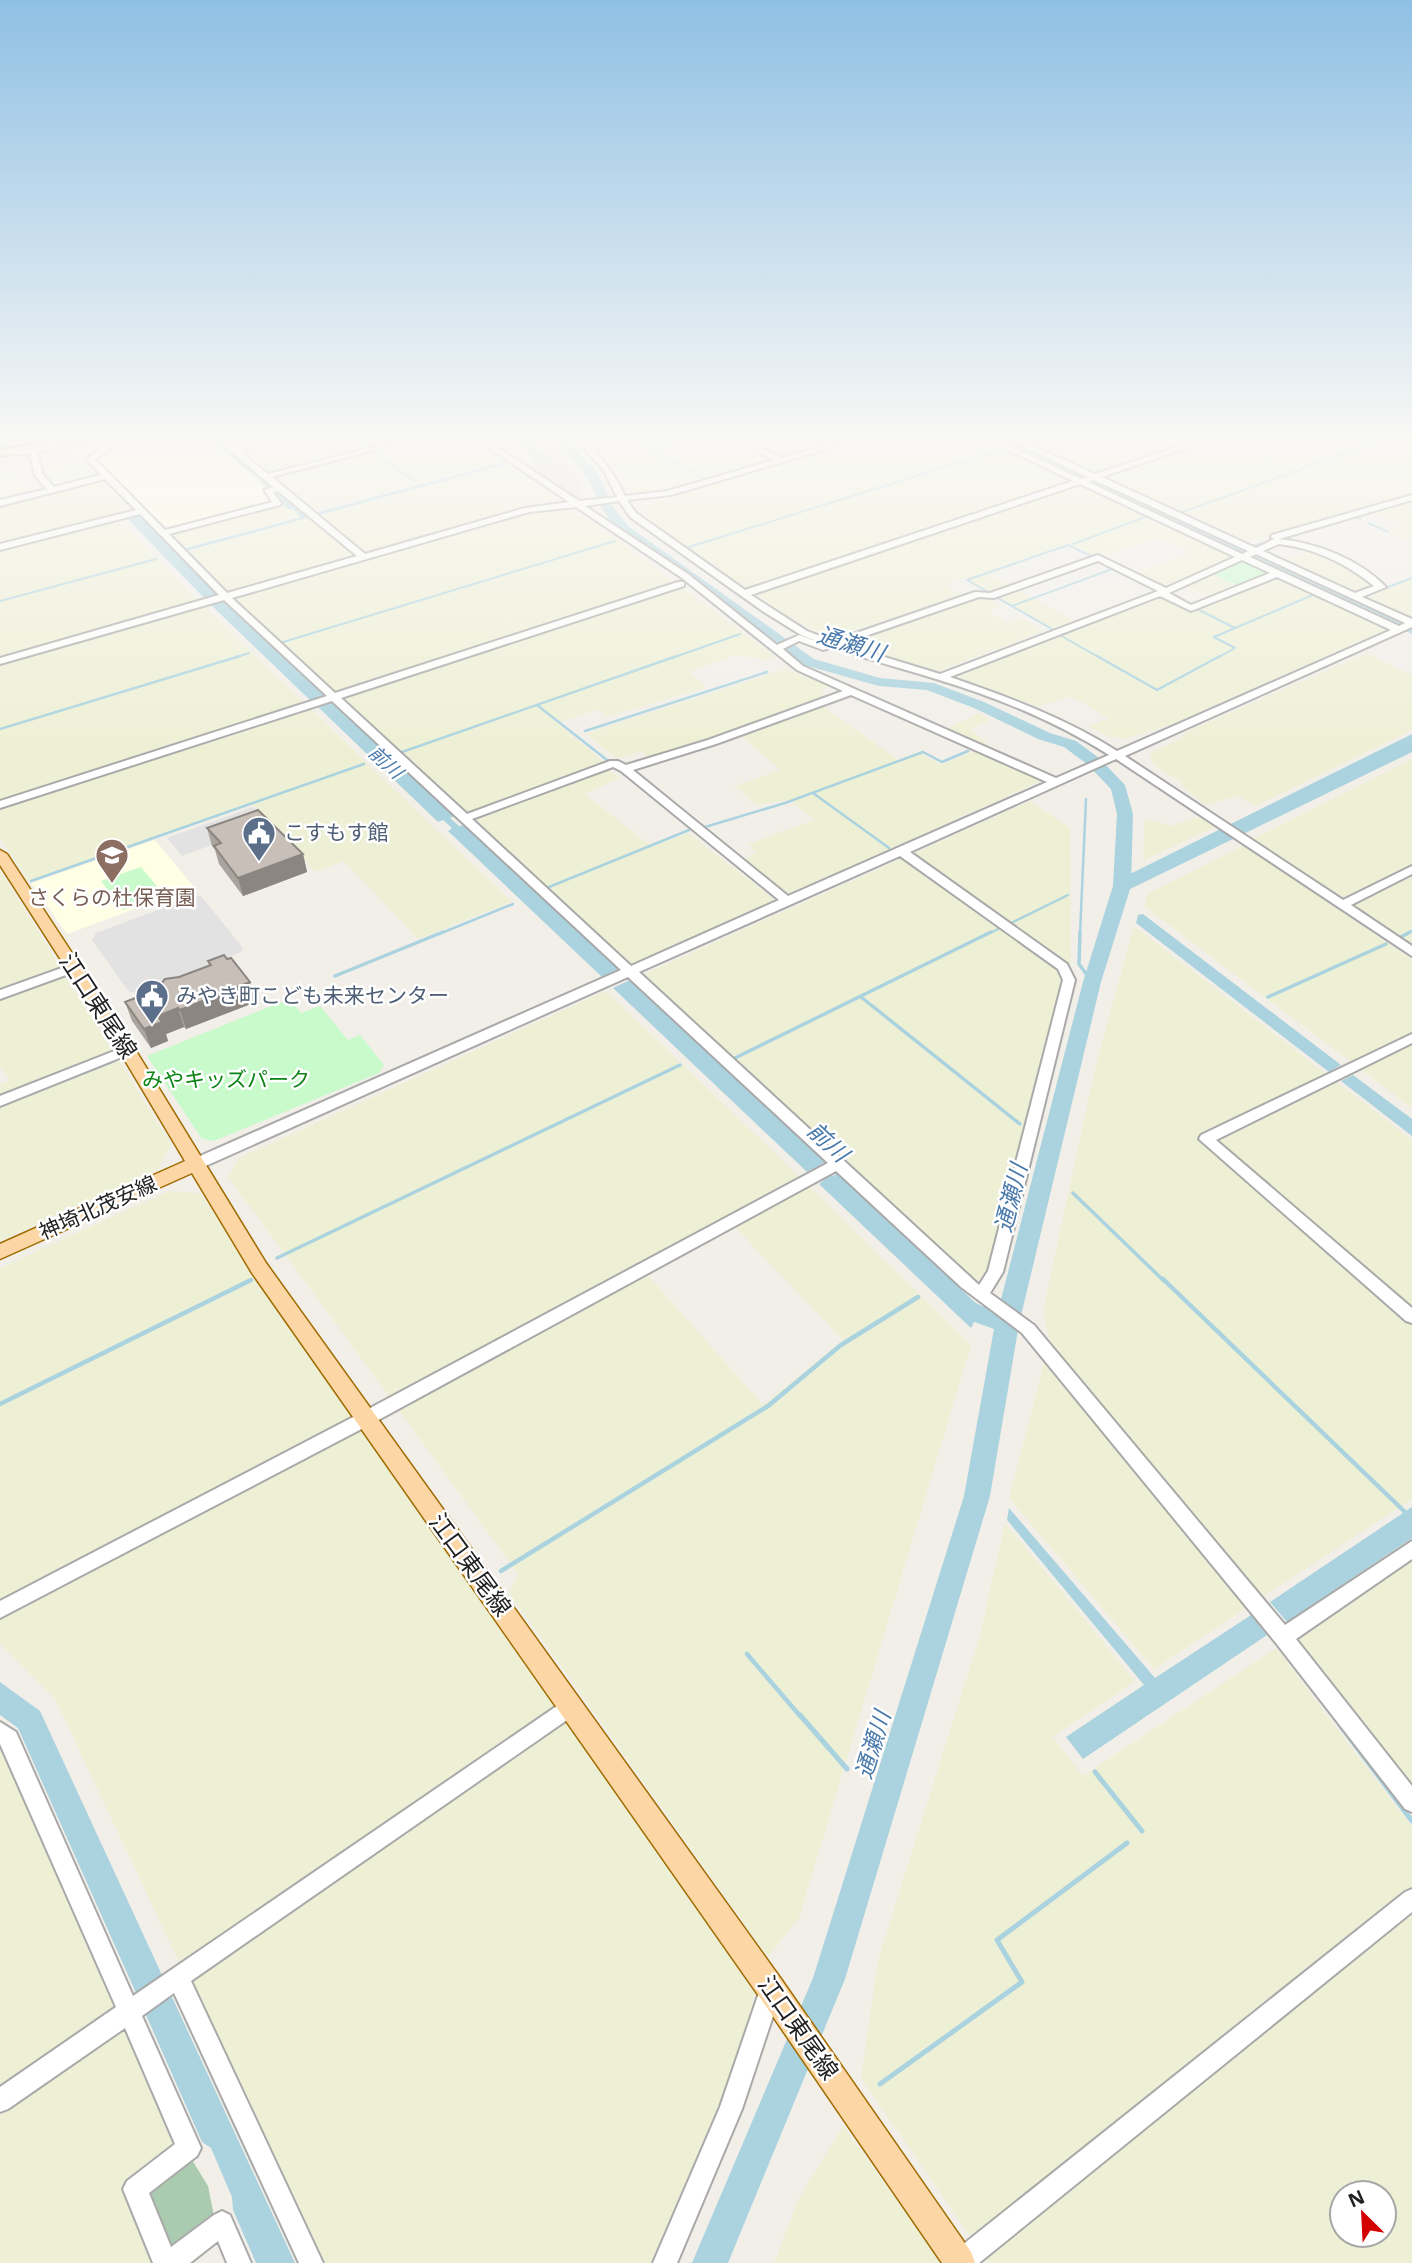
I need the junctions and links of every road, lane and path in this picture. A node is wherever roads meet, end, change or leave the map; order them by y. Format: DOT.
graph roads {
  1 [pos="17,543"];
  2 [pos="172,543"];
  3 [pos="346,543"];
  4 [pos="414,543"];
  5 [pos="636,543"];
  6 [pos="671,543"];
  7 [pos="898,543"];
  8 [pos="1228,543"];
  9 [pos="1228,543"];
  10 [pos="1272,543"];
  11 [pos="1273,543"];
  12 [pos="1293,543"];
  13 [pos="0,547"];
  14 [pos="1246,551"];
  15 [pos="364,557"];
  16 [pos="1278,573"];
  17 [pos="681,584"];
  18 [pos="1163,592"];
  19 [pos="744,594"];
  20 [pos="1355,596"];
  21 [pos="218,599"];
  22 [pos="785,622"];
  23 [pos="1412,624"];
  24 [pos="1399,630"];
  25 [pos="798,638"];
  26 [pos="831,645"];
  27 [pos="780,647"];
  28 [pos="0,661"];
  29 [pos="941,677"];
  30 [pos="852,691"];
  31 [pos="325,699"];
  32 [pos="1117,754"];
  33 [pos="625,769"];
  34 [pos="1056,782"];
  35 [pos="0,805"];
  36 [pos="465,818"];
  37 [pos="900,850"];
  38 [pos="0,854"];
  39 [pos="1412,869"];
  40 [pos="787,901"];
  41 [pos="1343,905"];
  42 [pos="1412,952"];
  43 [pos="73,968"];
  44 [pos="631,972"];
  45 [pos="0,995"];
  46 [pos="1412,1038"];
  47 [pos="127,1050"];
  48 [pos="0,1101"];
  49 [pos="196,1164"];
  50 [pos="827,1170"];
  51 [pos="0,1252"];
  52 [pos="985,1298"];
  53 [pos="1412,1317"];
  54 [pos="365,1419"];
  55 [pos="1412,1549"];
  56 [pos="0,1610"];
  57 [pos="1283,1637"];
  58 [pos="569,1706"];
  59 [pos="0,1732"];
  60 [pos="1412,1802"];
  61 [pos="1412,1899"];
  62 [pos="774,1993"];
  63 [pos="154,1994"];
  64 [pos="0,2101"];
  65 [pos="168,2263"];
  66 [pos="239,2263"];
  67 [pos="311,2263"];
  68 [pos="665,2263"];
  69 [pos="960,2263"];
  1 -- 13 [label="street"];
  2 -- 21 [label="street"];
  3 -- 15 [label="street"];
  4 -- 15 [label="street"];
  5 -- 27 [label="street"];
  6 -- 19 [label="street"];
  7 -- 19 [label="street"];
  8 -- 14 [label="street"];
  9 -- 14 [label="street"];
  10 -- 14 [label="street"];
  11 -- 14 [label="street"];
  12 -- 20 [label="street"];
  14 -- 16 [label="street"];
  14 -- 18 [label="street"];
  14 -- 20 [label="street"];
  15 -- 21 [label="street"];
  16 -- 18 [label="street"];
  16 -- 24 [label="street"];
  17 -- 31 [label="street"];
  18 -- 26 [label="street"];
  18 -- 29 [label="street"];
  19 -- 22 [label="street"];
  20 -- 23 [label="street"];
  21 -- 28 [label="street"];
  21 -- 31 [label="street"];
  22 -- 25 [label="street"];
  22 -- 26 [label="street"];
  23 -- 24 [label="street"];
  24 -- 32 [label="street"];
  25 -- 26 [label="street"];
  25 -- 27 [label="street"];
  26 -- 29 [label="street"];
  27 -- 30 [label="street"];
  29 -- 32 [label="street"];
  30 -- 33 [label="street"];
  30 -- 34 [label="street"];
  31 -- 35 [label="street"];
  31 -- 36 [label="street"];
  32 -- 34 [label="street"];
  32 -- 41 [label="street"];
  33 -- 36 [label="street"];
  33 -- 40 [label="street"];
  34 -- 37 [label="street"];
  36 -- 44 [label="street"];
  37 -- 40 [label="street"];
  37 -- 52 [label="street"];
  38 -- 43 [label="main road, 江口東尾線"];
  39 -- 41 [label="street"];
  40 -- 44 [label="street"];
  41 -- 42 [label="street"];
  43 -- 45 [label="street"];
  43 -- 47 [label="main road, 江口東尾線"];
  44 -- 49 [label="street"];
  44 -- 50 [label="street"];
  46 -- 53 [label="street"];
  47 -- 48 [label="street"];
  47 -- 49 [label="main road, 江口東尾線"];
  49 -- 51 [label="main road, 神埼北茂安線"];
  49 -- 54 [label="main road, 江口東尾線"];
  50 -- 52 [label="street"];
  50 -- 54 [label="street"];
  52 -- 57 [label="street"];
  54 -- 56 [label="street"];
  54 -- 58 [label="main road, 江口東尾線"];
  55 -- 57 [label="street"];
  57 -- 60 [label="street"];
  58 -- 62 [label="main road, 江口東尾線"];
  58 -- 63 [label="street"];
  59 -- 63 [label="street"];
  61 -- 69 [label="street"];
  62 -- 68 [label="street"];
  62 -- 69 [label="main road, 江口東尾線"];
  63 -- 64 [label="street"];
  63 -- 65 [label="street"];
  63 -- 67 [label="street"];
  65 -- 66 [label="street"];
}
